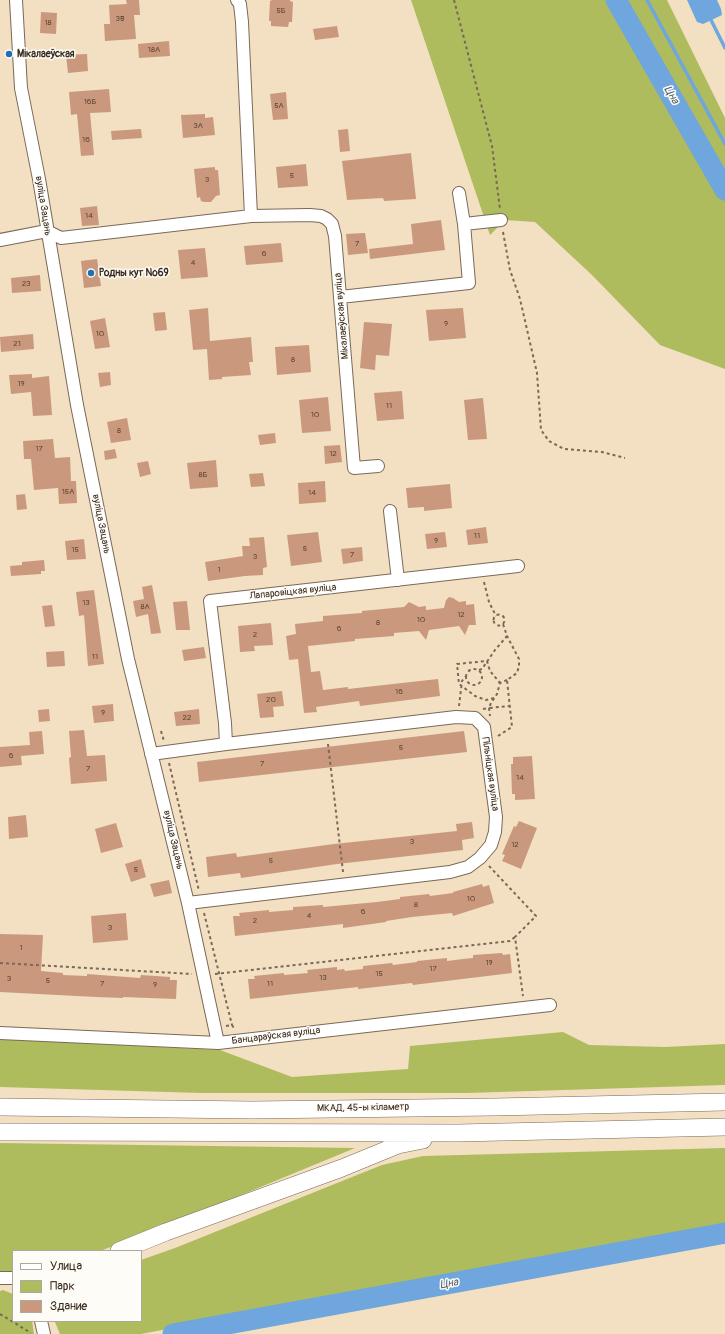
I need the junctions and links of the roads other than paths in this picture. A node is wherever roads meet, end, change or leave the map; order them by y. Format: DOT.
graph roads {
  1 [pos="16,0"];
  2 [pos="237,0"];
  3 [pos="460,193"];
  4 [pos="252,216"];
  5 [pos="501,220"];
  6 [pos="464,224"];
  7 [pos="47,232"];
  8 [pos="0,240"];
  9 [pos="340,297"];
  10 [pos="378,466"];
  11 [pos="390,511"];
  12 [pos="518,566"];
  13 [pos="398,580"];
  14 [pos="226,744"];
  15 [pos="151,754"];
  16 [pos="188,903"];
  17 [pos="550,1005"];
  18 [pos="0,1033"];
  19 [pos="218,1043"];
  20 [pos="725,1102"];
  21 [pos="0,1107"];
  22 [pos="725,1127"];
  23 [pos="0,1132"];
  24 [pos="458,1133"];
  25 [pos="121,1250"];
  26 [pos="0,1278"];
  27 [pos="12,1278"];
  28 [pos="41,1322"];
  29 [pos="44,1334"];
  1 -- 7 [label="street, вуліца Зацань"];
  2 -- 4 [label="street"];
  3 -- 6 [label="street"];
  4 -- 7 [label="street, Мікалаеўская вуліца"];
  4 -- 9 [label="street, Мікалаеўская вуліца"];
  5 -- 6 [label="street"];
  6 -- 9 [label="street"];
  7 -- 8 [label="street"];
  7 -- 15 [label="street, вуліца Зацань"];
  9 -- 10 [label="street, Мікалаеўская вуліца"];
  11 -- 13 [label="street"];
  12 -- 13 [label="street, Лапаровіцкая вуліца"];
  13 -- 14 [label="street, Лапаровіцкая вуліца"];
  14 -- 15 [label="street, Пільніцкая вуліца"];
  14 -- 16 [label="street, Пільніцкая вуліца"];
  15 -- 16 [label="street, вуліца Зацань"];
  16 -- 19 [label="street, вуліца Зацань"];
  17 -- 19 [label="street, Банцараўская вуліца"];
  18 -- 19 [label="street, Банцараўская вуліца"];
  20 -- 21 [label="highway, МКАД, 45-ы кіламетр"];
  22 -- 24 [label="highway"];
  23 -- 24 [label="highway"];
  24 -- 25 [label="highway"];
  26 -- 27 [label="street"];
  28 -- 29 [label="street"];
}
